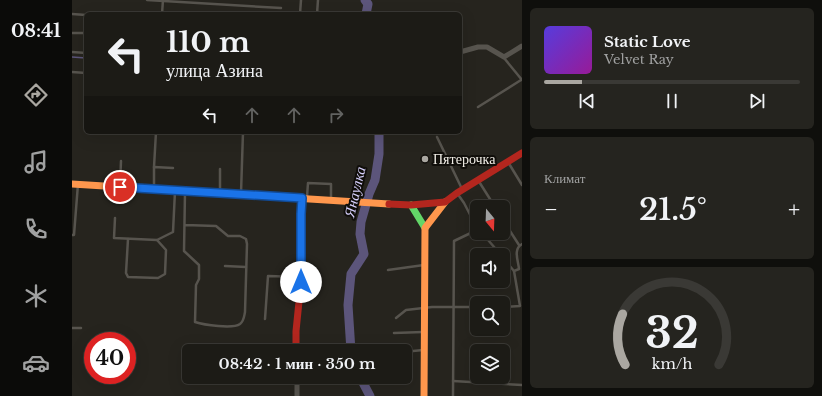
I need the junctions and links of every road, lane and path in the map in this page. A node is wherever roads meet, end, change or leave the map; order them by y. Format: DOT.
graph roads {
  1 [pos="147,0"];
  2 [pos="163,0"];
  3 [pos="301,0"];
  4 [pos="318,0"];
  5 [pos="281,8"];
  6 [pos="162,12"];
  7 [pos="300,12"];
  8 [pos="317,12"];
  9 [pos="72,14"];
  10 [pos="84,15"];
  11 [pos="72,32"];
  12 [pos="84,33"];
  13 [pos="522,46"];
  14 [pos="462,51"];
  15 [pos="72,52"];
  16 [pos="84,53"];
  17 [pos="504,57"];
  18 [pos="72,72"];
  19 [pos="84,73"];
  20 [pos="522,80"];
  21 [pos="478,107"];
  22 [pos="156,134"];
  23 [pos="243,134"];
  24 [pos="437,137"];
  25 [pos="522,153"];
  26 [pos="121,161"];
  27 [pos="507,162"];
  28 [pos="154,167"];
  29 [pos="173,168"];
  30 [pos="220,169"];
  31 [pos="478,180"];
  32 [pos="75,184"];
  33 [pos="522,186"];
  34 [pos="120,187"];
  35 [pos="154,189"];
  36 [pos="175,191"];
  37 [pos="185,191"];
  38 [pos="459,191"];
  39 [pos="220,193"];
  40 [pos="240,194"];
  41 [pos="305,198"];
  42 [pos="331,200"];
  43 [pos="491,200"];
  44 [pos="445,202"];
  45 [pos="411,205"];
  46 [pos="470,215"];
  47 [pos="115,218"];
  48 [pos="184,225"];
  49 [pos="425,228"];
  50 [pos="510,229"];
  51 [pos="470,233"];
  52 [pos="72,235"];
  53 [pos="128,239"];
  54 [pos="157,240"];
  55 [pos="488,240"];
  56 [pos="521,244"];
  57 [pos="495,248"];
  58 [pos="425,265"];
  59 [pos="224,266"];
  60 [pos="510,266"];
  61 [pos="246,267"];
  62 [pos="521,268"];
  63 [pos="388,270"];
  64 [pos="514,271"];
  65 [pos="301,277"];
  66 [pos="470,307"];
  67 [pos="510,307"];
  68 [pos="521,307"];
  69 [pos="424,308"];
  70 [pos="453,308"];
  71 [pos="396,318"];
  72 [pos="265,320"];
  73 [pos="72,328"];
  74 [pos="81,328"];
  75 [pos="424,332"];
  76 [pos="394,333"];
  77 [pos="296,344"];
  78 [pos="424,350"];
  79 [pos="412,352"];
  80 [pos="453,381"];
  81 [pos="297,384"];
  82 [pos="522,384"];
  83 [pos="297,396"];
  84 [pos="424,396"];
  85 [pos="453,396"];
  1 -- 2 [label="lane"];
  2 -- 5 [label="lane"];
  2 -- 6 [label="lane"];
  3 -- 7 [label="lane"];
  4 -- 8 [label="lane"];
  9 -- 10 [label="lane"];
  11 -- 12 [label="lane"];
  13 -- 17 [label="street"];
  14 -- 17 [label="street"];
  15 -- 16 [label="lane"];
  17 -- 20 [label="lane"];
  18 -- 19 [label="lane"];
  20 -- 21 [label="lane"];
  22 -- 28 [label="lane"];
  23 -- 40 [label="lane"];
  24 -- 38 [label="lane"];
  25 -- 27 [label="street"];
  26 -- 34 [label="lane"];
  27 -- 31 [label="street"];
  27 -- 33 [label="lane"];
  28 -- 29 [label="lane"];
  28 -- 35 [label="lane"];
  30 -- 39 [label="lane"];
  31 -- 38 [label="street"];
  31 -- 43 [label="lane"];
  32 -- 34 [label="street"];
  32 -- 52 [label="lane"];
  34 -- 35 [label="street"];
  35 -- 36 [label="street"];
  36 -- 37 [label="street"];
  36 -- 54 [label="lane"];
  37 -- 39 [label="street"];
  37 -- 48 [label="lane"];
  38 -- 44 [label="street"];
  38 -- 46 [label="lane"];
  39 -- 40 [label="street"];
  40 -- 41 [label="street"];
  41 -- 42 [label="street"];
  41 -- 42 [label="lane"];
  41 -- 65 [label="street"];
  42 -- 45 [label="street"];
  44 -- 45 [label="street"];
  44 -- 49 [label="street"];
  45 -- 49 [label="street"];
  47 -- 53 [label="lane"];
  48 -- 61 [label="lane"];
  48 -- 61 [label="lane"];
  49 -- 58 [label="street"];
  50 -- 56 [label="lane"];
  51 -- 70 [label="lane"];
  53 -- 54 [label="lane"];
  53 -- 54 [label="lane"];
  55 -- 57 [label="lane"];
  56 -- 62 [label="lane"];
  58 -- 63 [label="lane"];
  58 -- 69 [label="street"];
  59 -- 61 [label="lane"];
  60 -- 64 [label="lane"];
  62 -- 64 [label="lane"];
  64 -- 68 [label="lane"];
  65 -- 72 [label="lane"];
  65 -- 77 [label="street"];
  66 -- 70 [label="lane"];
  67 -- 68 [label="lane"];
  69 -- 70 [label="lane"];
  69 -- 71 [label="lane"];
  69 -- 75 [label="street"];
  70 -- 80 [label="lane"];
  73 -- 74 [label="lane"];
  75 -- 76 [label="lane"];
  75 -- 78 [label="street"];
  78 -- 79 [label="lane"];
  78 -- 84 [label="street"];
  80 -- 82 [label="lane"];
  80 -- 85 [label="lane"];
  81 -- 83 [label="street"];
}
